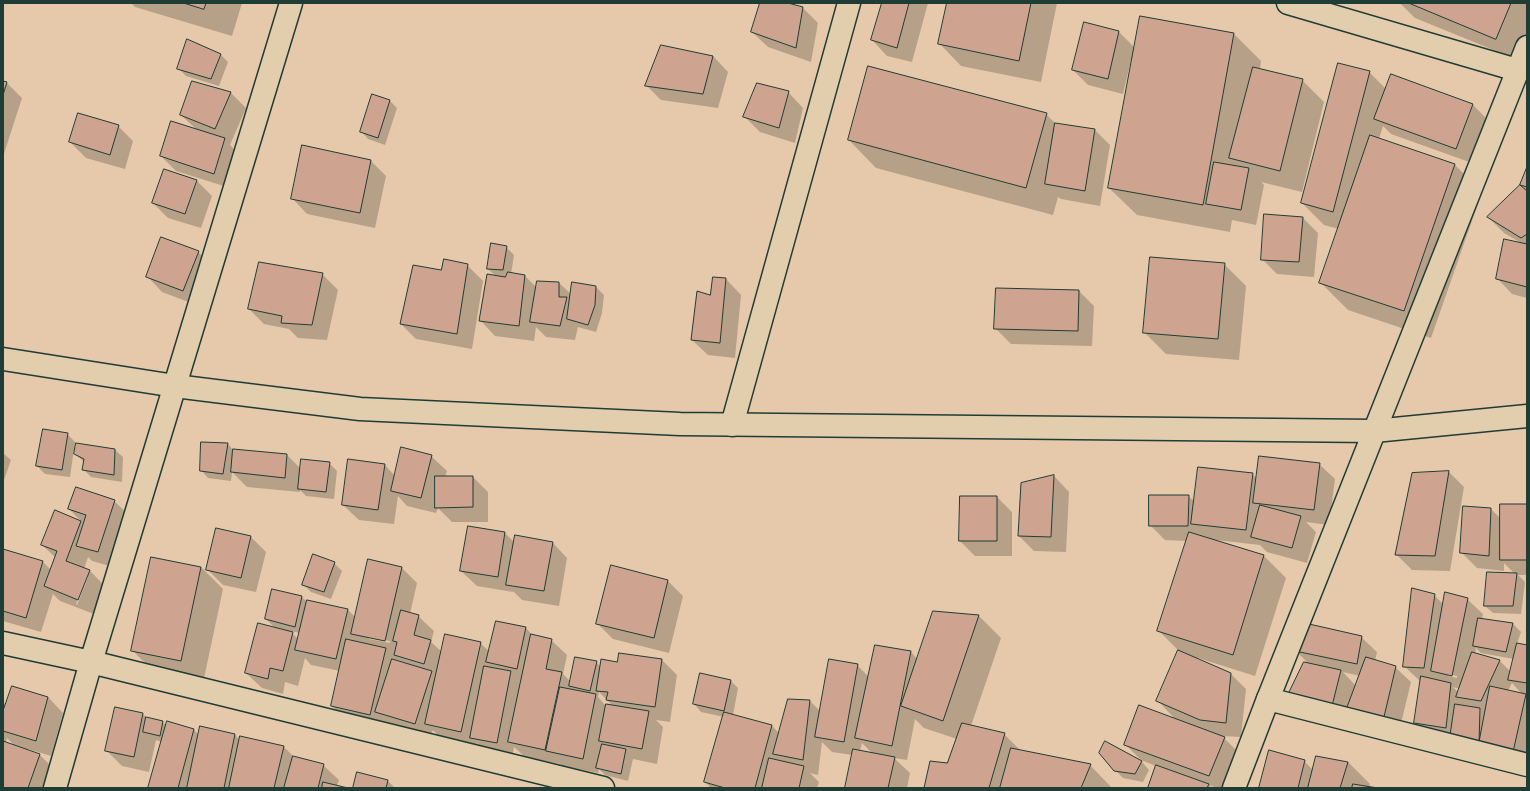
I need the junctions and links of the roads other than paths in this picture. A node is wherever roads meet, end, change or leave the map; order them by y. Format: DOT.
graph roads {
  1 [pos="291,3"];
  2 [pos="849,3"];
  3 [pos="1288,3"];
  4 [pos="1527,47"];
  5 [pos="1517,70"];
  6 [pos="3,359"];
  7 [pos="175,386"];
  8 [pos="1527,416"];
  9 [pos="732,425"];
  10 [pos="1374,431"];
  11 [pos="3,642"];
  12 [pos="92,662"];
  13 [pos="1268,699"];
  14 [pos="1527,765"];
  15 [pos="55,788"];
  16 [pos="603,788"];
  17 [pos="1234,788"];
  1 -- 7 [label="street"];
  2 -- 9 [label="street"];
  3 -- 5 [label="street"];
  4 -- 5 [label="street"];
  5 -- 10 [label="street"];
  6 -- 7 [label="street"];
  7 -- 9 [label="street"];
  7 -- 12 [label="street"];
  8 -- 10 [label="street"];
  9 -- 10 [label="street"];
  10 -- 13 [label="street"];
  11 -- 12 [label="street"];
  12 -- 15 [label="street"];
  12 -- 16 [label="street"];
  13 -- 14 [label="street"];
  13 -- 17 [label="street"];
}
